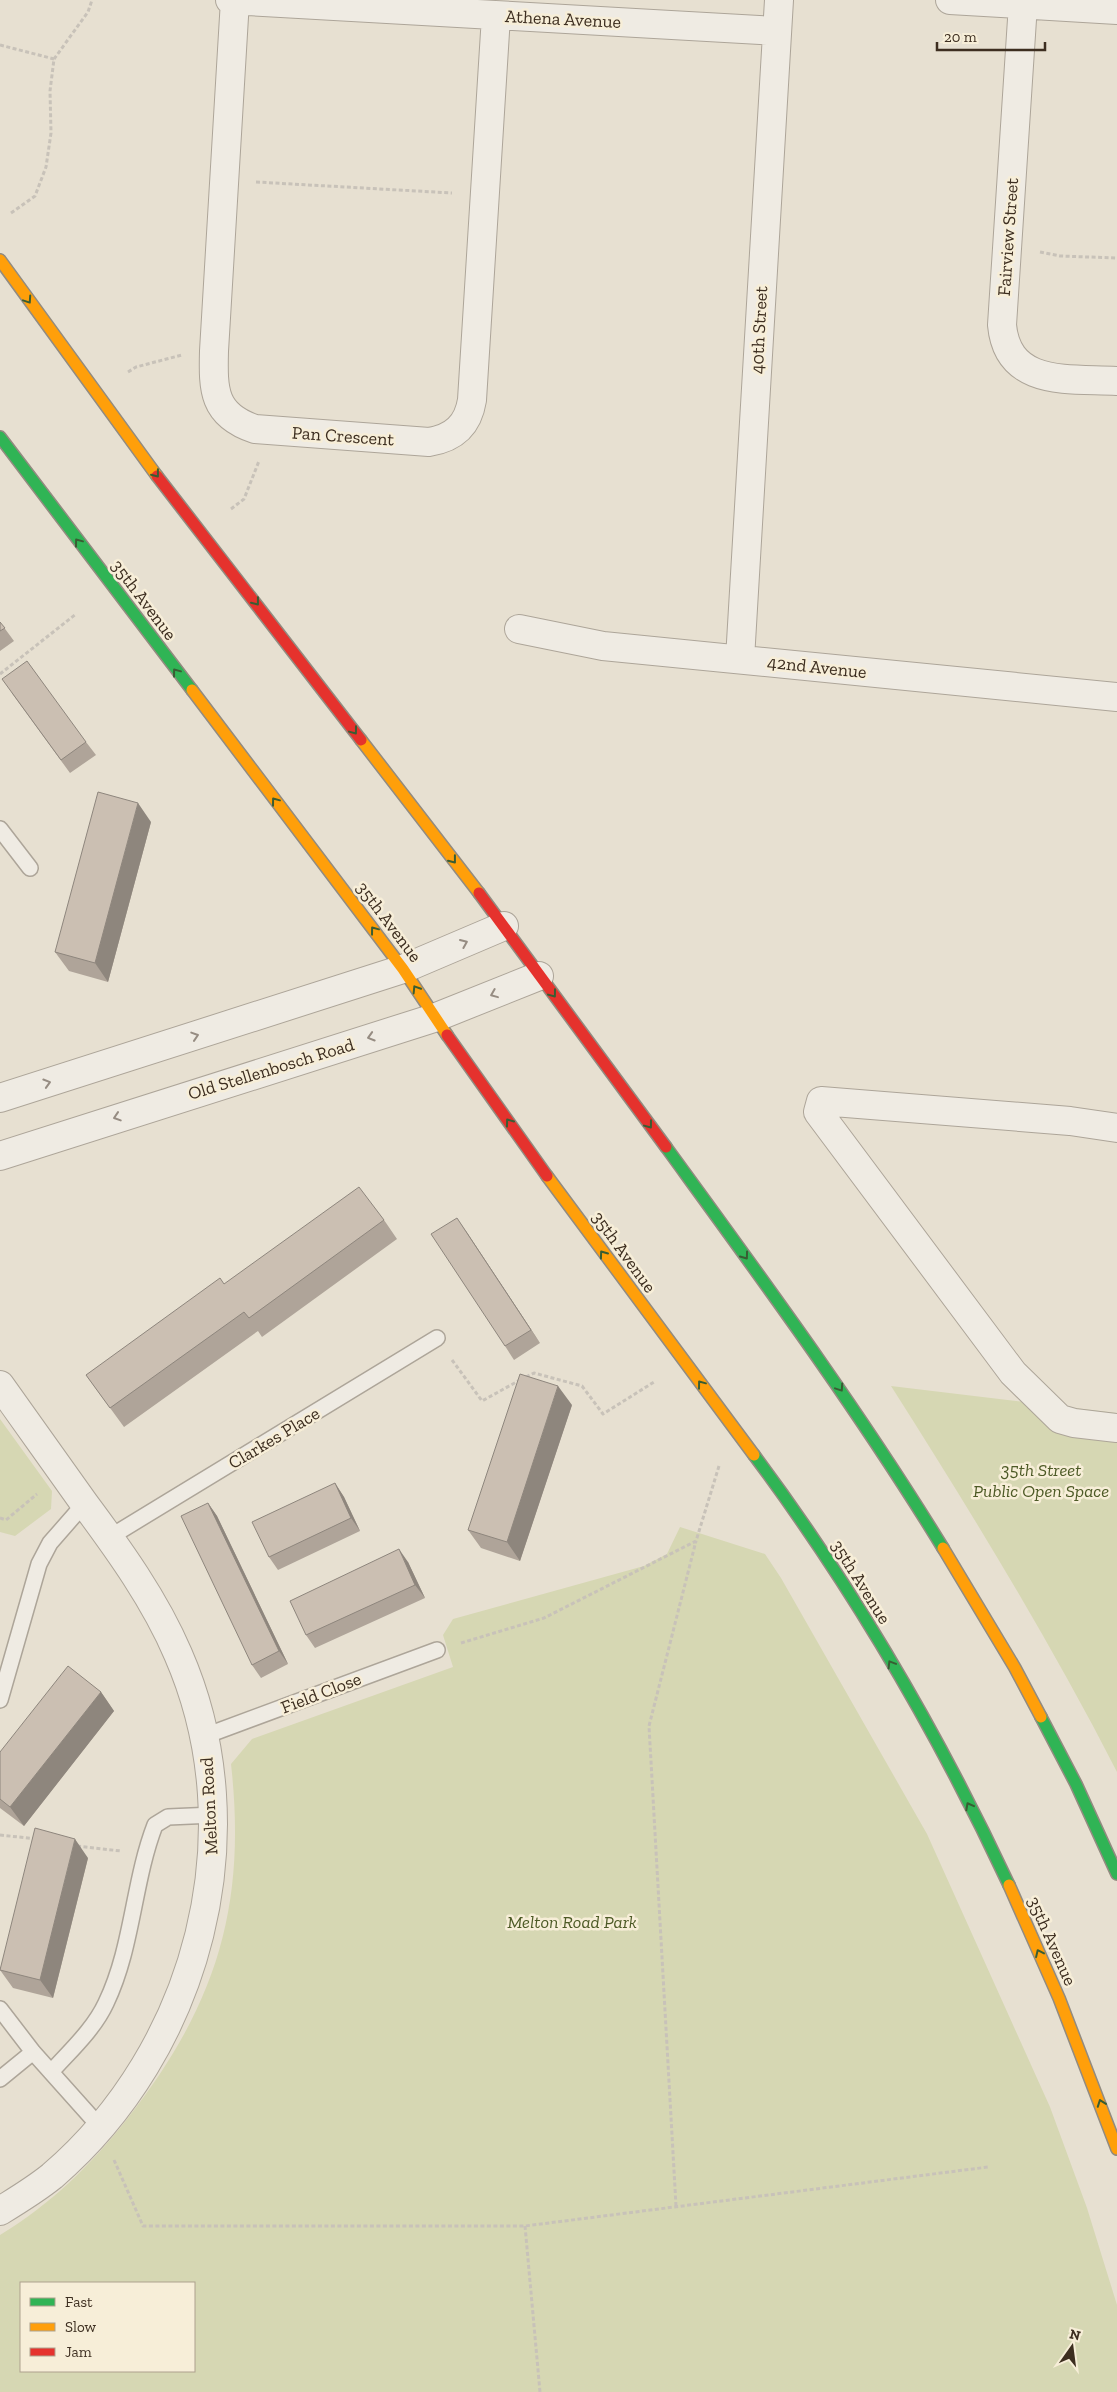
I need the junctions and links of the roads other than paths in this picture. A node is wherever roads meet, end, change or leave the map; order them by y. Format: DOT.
graph roads {
  1 [pos="230,0"];
  2 [pos="235,0"];
  3 [pos="779,0"];
  4 [pos="950,0"];
  5 [pos="1023,4"];
  6 [pos="1117,10"];
  7 [pos="496,16"];
  8 [pos="777,32"];
  9 [pos="0,260"];
  10 [pos="1117,381"];
  11 [pos="0,437"];
  12 [pos="519,629"];
  13 [pos="740,659"];
  14 [pos="1117,697"];
  15 [pos="0,829"];
  16 [pos="30,868"];
  17 [pos="504,926"];
  18 [pos="403,969"];
  19 [pos="539,976"];
  20 [pos="434,1018"];
  21 [pos="0,1098"];
  22 [pos="1117,1128"];
  23 [pos="0,1156"];
  24 [pos="437,1338"];
  25 [pos="0,1385"];
  26 [pos="1117,1428"];
  27 [pos="85,1503"];
  28 [pos="110,1537"];
  29 [pos="437,1650"];
  30 [pos="0,1700"];
  31 [pos="205,1736"];
  32 [pos="214,1815"];
  33 [pos="1117,1874"];
  34 [pos="0,2009"];
  35 [pos="33,2052"];
  36 [pos="52,2071"];
  37 [pos="0,2079"];
  38 [pos="100,2127"];
  39 [pos="1117,2149"];
  40 [pos="0,2211"];
  1 -- 2 [label="street, Athena Avenue"];
  2 -- 7 [label="street, Athena Avenue"];
  2 -- 7 [label="street, Pan Crescent"];
  3 -- 8 [label="street, 40th Street"];
  4 -- 5 [label="street"];
  5 -- 6 [label="street"];
  5 -- 10 [label="street, Fairview Street"];
  7 -- 8 [label="street, Athena Avenue"];
  8 -- 13 [label="street, 40th Street"];
  9 -- 17 [label="main road, one-way"];
  18 -- 11 [label="main road, 35th Avenue, one-way"];
  12 -- 13 [label="street, 42nd Avenue"];
  13 -- 14 [label="street, 42nd Avenue"];
  15 -- 16 [label="lane"];
  18 -- 17 [label="street, one-way"];
  17 -- 19 [label="main road"];
  20 -- 18 [label="main road, 35th Avenue, one-way"];
  21 -- 18 [label="street, one-way"];
  19 -- 20 [label="street, Old Stellenbosch Road, one-way"];
  19 -- 33 [label="main road, one-way"];
  20 -- 23 [label="street, Old Stellenbosch Road, one-way"];
  39 -- 20 [label="main road, 35th Avenue, one-way"];
  22 -- 26 [label="street"];
  24 -- 28 [label="lane, Clarkes Place"];
  25 -- 27 [label="street, Melton Road"];
  27 -- 28 [label="street, Melton Road"];
  27 -- 30 [label="lane"];
  28 -- 31 [label="street, Melton Road"];
  29 -- 31 [label="lane, Field Close"];
  31 -- 32 [label="street, Melton Road"];
  32 -- 36 [label="lane"];
  32 -- 38 [label="street, Melton Road"];
  34 -- 35 [label="lane"];
  35 -- 36 [label="lane"];
  35 -- 37 [label="lane"];
  36 -- 38 [label="lane"];
  38 -- 40 [label="street, Melton Road"];
}
